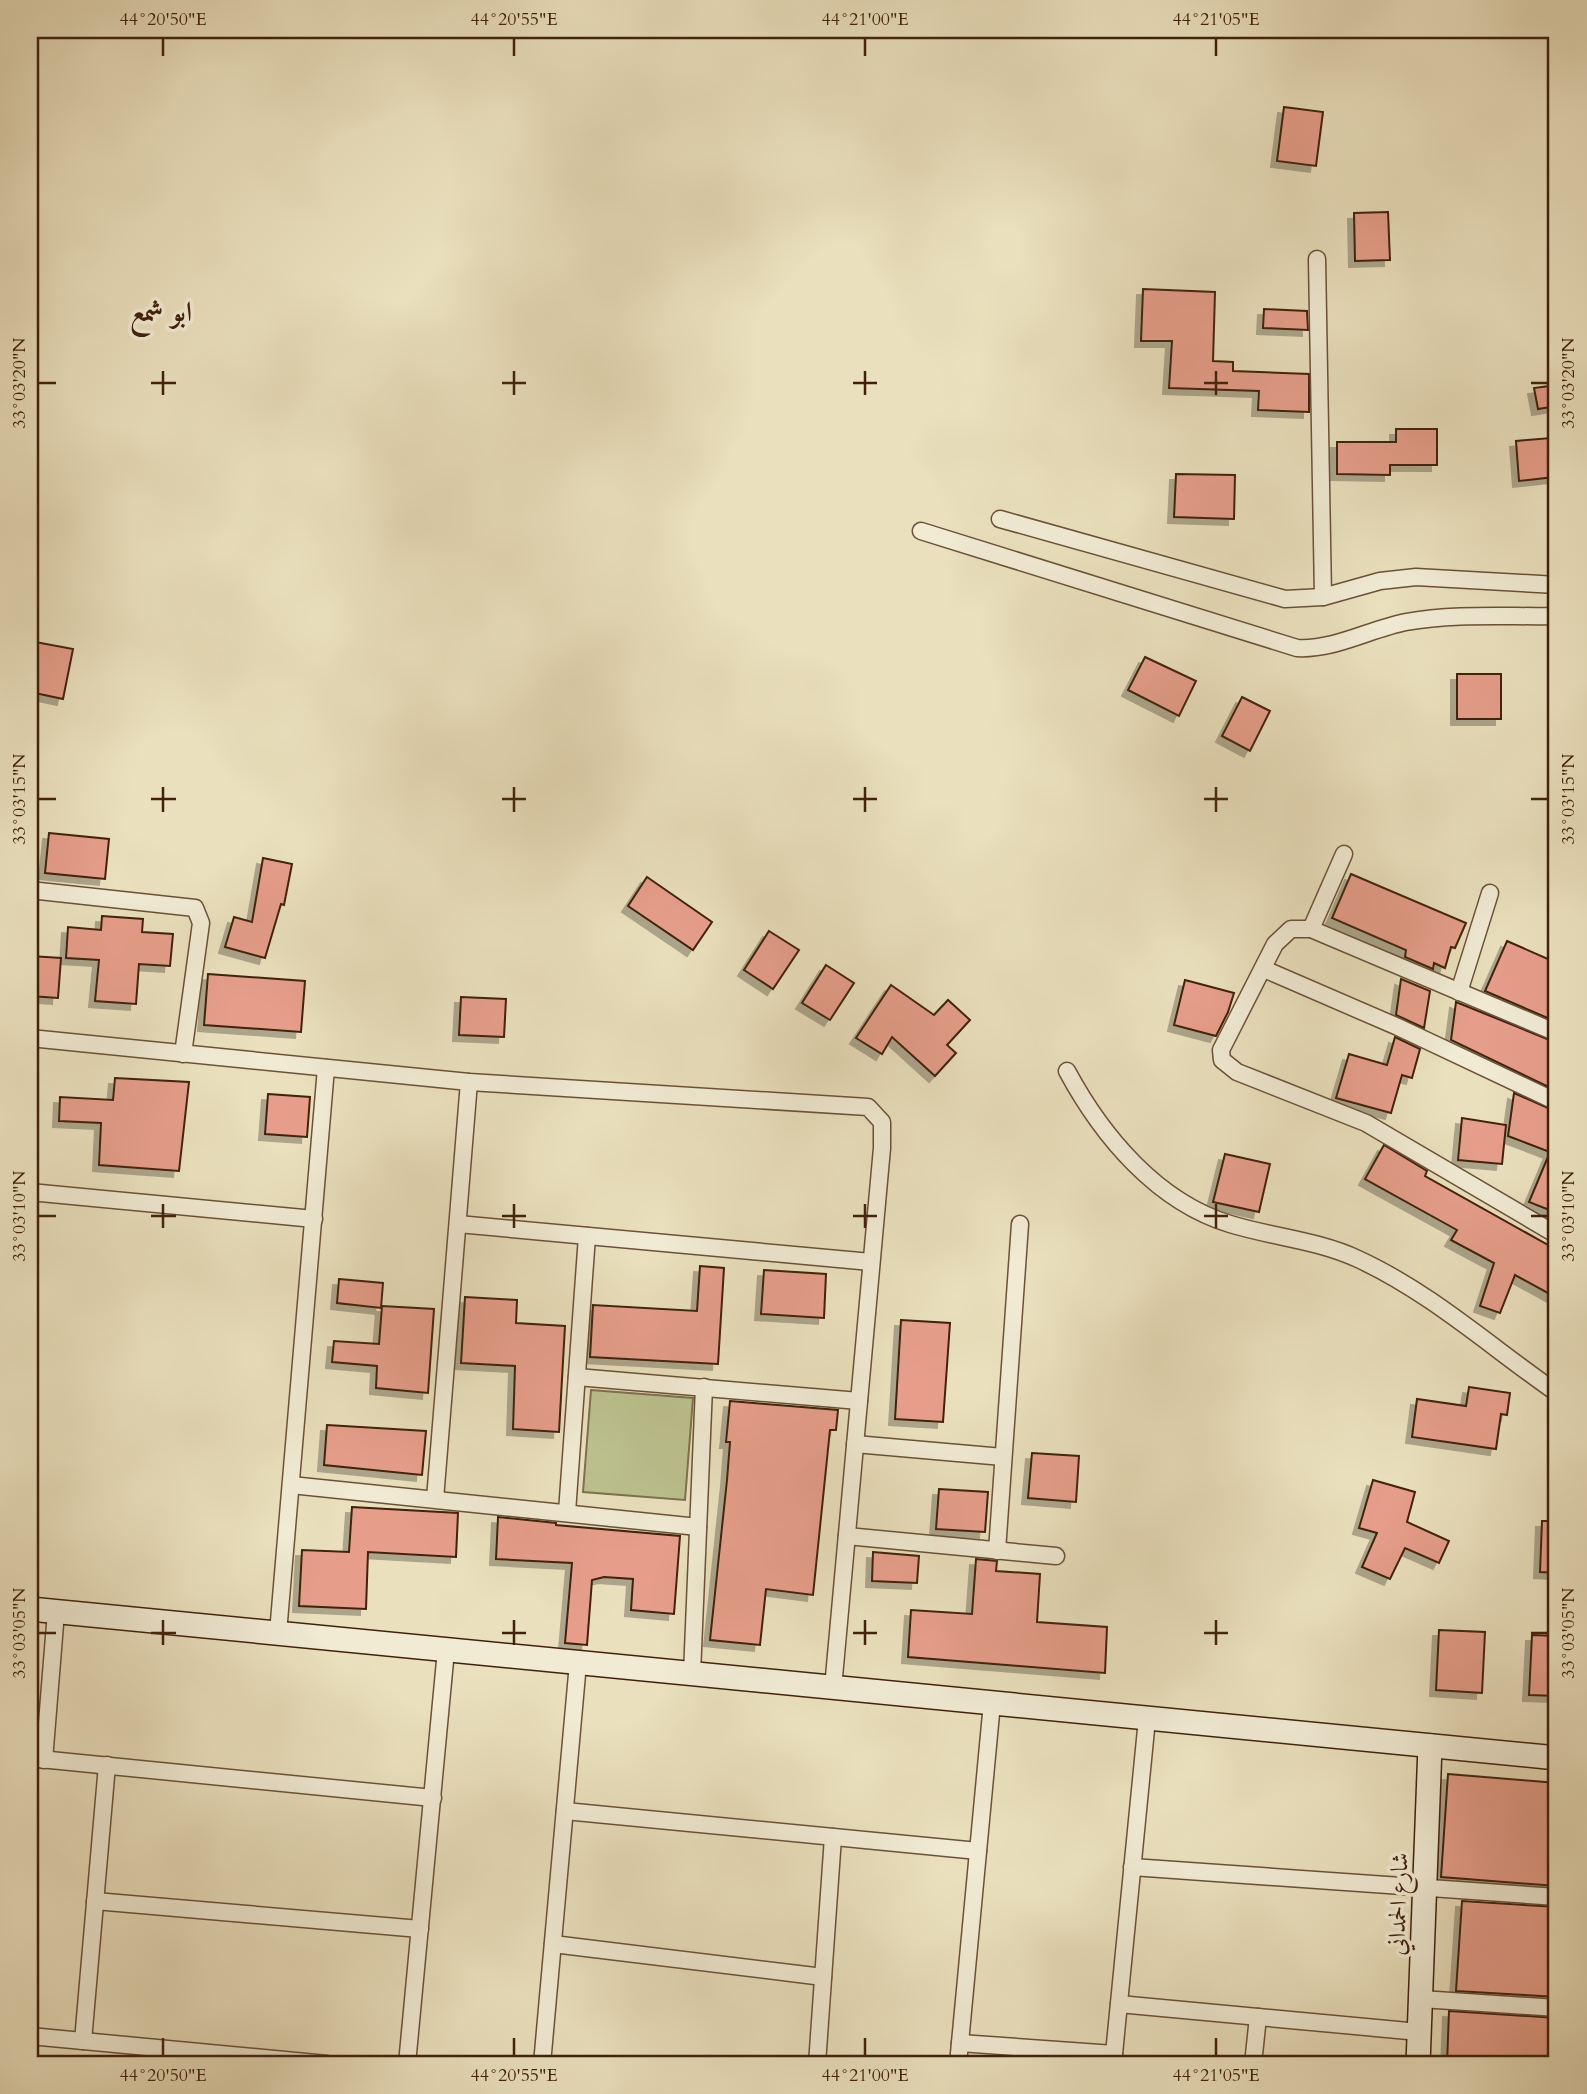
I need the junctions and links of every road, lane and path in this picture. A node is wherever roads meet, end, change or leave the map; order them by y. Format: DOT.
graph roads {
  1 [pos="1317,259"];
  2 [pos="1000,519"];
  3 [pos="921,531"];
  4 [pos="1557,585"];
  5 [pos="1323,597"];
  6 [pos="1557,616"];
  7 [pos="1344,853"];
  8 [pos="30,890"];
  9 [pos="1490,893"];
  10 [pos="1311,929"];
  11 [pos="1264,969"];
  12 [pos="1459,992"];
  13 [pos="1557,1033"];
  14 [pos="30,1038"];
  15 [pos="183,1054"];
  16 [pos="326,1068"];
  17 [pos="1067,1071"];
  18 [pos="469,1082"];
  19 [pos="1557,1102"];
  20 [pos="30,1192"];
  21 [pos="314,1219"];
  22 [pos="457,1224"];
  23 [pos="1020,1224"];
  24 [pos="1557,1235"];
  25 [pos="587,1236"];
  26 [pos="871,1262"];
  27 [pos="577,1377"];
  28 [pos="704,1387"];
  29 [pos="1557,1393"];
  30 [pos="859,1401"];
  31 [pos="855,1444"];
  32 [pos="1003,1457"];
  33 [pos="291,1485"];
  34 [pos="435,1499"];
  35 [pos="567,1512"];
  36 [pos="698,1527"];
  37 [pos="846,1536"];
  38 [pos="997,1551"];
  39 [pos="1056,1556"];
  40 [pos="30,1609"];
  41 [pos="56,1612"];
  42 [pos="278,1633"];
  43 [pos="446,1650"];
  44 [pos="578,1663"];
  45 [pos="692,1674"];
  46 [pos="833,1688"];
  47 [pos="992,1703"];
  48 [pos="1147,1719"];
  49 [pos="1430,1746"];
  50 [pos="1557,1758"];
  51 [pos="37,1759"];
  52 [pos="107,1765"];
  53 [pos="433,1798"];
  54 [pos="565,1811"];
  55 [pos="833,1837"];
  56 [pos="978,1851"];
  57 [pos="1132,1867"];
  58 [pos="1424,1888"];
  59 [pos="1557,1897"];
  60 [pos="95,1901"];
  61 [pos="420,1930"];
  62 [pos="553,1944"];
  63 [pos="823,1977"];
  64 [pos="1421,1999"];
  65 [pos="1119,2004"];
  66 [pos="1557,2008"];
  67 [pos="1258,2017"];
  68 [pos="1419,2032"];
  69 [pos="30,2036"];
  70 [pos="83,2041"];
  71 [pos="960,2043"];
  72 [pos="1114,2059"];
  73 [pos="226,2060"];
  74 [pos="327,2064"];
  75 [pos="407,2064"];
  76 [pos="542,2064"];
  77 [pos="817,2064"];
  78 [pos="958,2064"];
  79 [pos="1253,2064"];
  80 [pos="1418,2064"];
  1 -- 5 [label="street"];
  2 -- 5 [label="street"];
  3 -- 6 [label="street"];
  4 -- 5 [label="street"];
  7 -- 10 [label="street"];
  8 -- 15 [label="street"];
  9 -- 12 [label="street"];
  10 -- 11 [label="street"];
  10 -- 12 [label="street"];
  11 -- 19 [label="street"];
  11 -- 24 [label="street"];
  12 -- 13 [label="street"];
  14 -- 15 [label="street"];
  15 -- 16 [label="street"];
  16 -- 18 [label="street"];
  16 -- 21 [label="street"];
  17 -- 29 [label="street"];
  18 -- 22 [label="street"];
  18 -- 26 [label="street"];
  20 -- 21 [label="street"];
  21 -- 33 [label="street"];
  22 -- 25 [label="street"];
  22 -- 34 [label="street"];
  23 -- 32 [label="street"];
  25 -- 26 [label="street"];
  25 -- 27 [label="street"];
  26 -- 30 [label="street"];
  27 -- 28 [label="street"];
  27 -- 35 [label="street"];
  28 -- 30 [label="street"];
  28 -- 36 [label="street"];
  30 -- 31 [label="street"];
  31 -- 32 [label="street"];
  31 -- 37 [label="street"];
  32 -- 38 [label="street"];
  33 -- 34 [label="street"];
  33 -- 42 [label="street"];
  34 -- 35 [label="street"];
  35 -- 36 [label="street"];
  36 -- 45 [label="street"];
  37 -- 38 [label="street"];
  37 -- 46 [label="street"];
  38 -- 39 [label="street"];
  40 -- 41 [label="street"];
  41 -- 42 [label="street"];
  41 -- 51 [label="street"];
  42 -- 43 [label="street"];
  43 -- 44 [label="street"];
  43 -- 53 [label="street"];
  44 -- 45 [label="street"];
  44 -- 54 [label="street"];
  45 -- 46 [label="street"];
  46 -- 47 [label="street"];
  47 -- 48 [label="street"];
  47 -- 56 [label="street"];
  48 -- 49 [label="street"];
  48 -- 57 [label="street"];
  49 -- 50 [label="street"];
  49 -- 58 [label="street, شارع الحمداني"];
  51 -- 52 [label="street"];
  52 -- 53 [label="street"];
  52 -- 60 [label="street"];
  53 -- 61 [label="street"];
  54 -- 55 [label="street"];
  54 -- 62 [label="street"];
  55 -- 56 [label="street"];
  55 -- 63 [label="street"];
  56 -- 71 [label="street"];
  57 -- 58 [label="street"];
  57 -- 65 [label="street"];
  58 -- 59 [label="street"];
  58 -- 64 [label="street, شارع الحمداني"];
  60 -- 61 [label="street"];
  60 -- 70 [label="street"];
  61 -- 75 [label="street"];
  62 -- 63 [label="street"];
  62 -- 76 [label="street"];
  63 -- 77 [label="street"];
  64 -- 66 [label="street"];
  64 -- 68 [label="street, شارع الحمداني"];
  65 -- 67 [label="street"];
  65 -- 72 [label="street"];
  67 -- 68 [label="street"];
  67 -- 79 [label="street"];
  68 -- 80 [label="street, شارع الحمداني"];
  69 -- 70 [label="street"];
  70 -- 73 [label="street"];
  71 -- 72 [label="street"];
  71 -- 78 [label="street"];
  73 -- 74 [label="street"];
}
